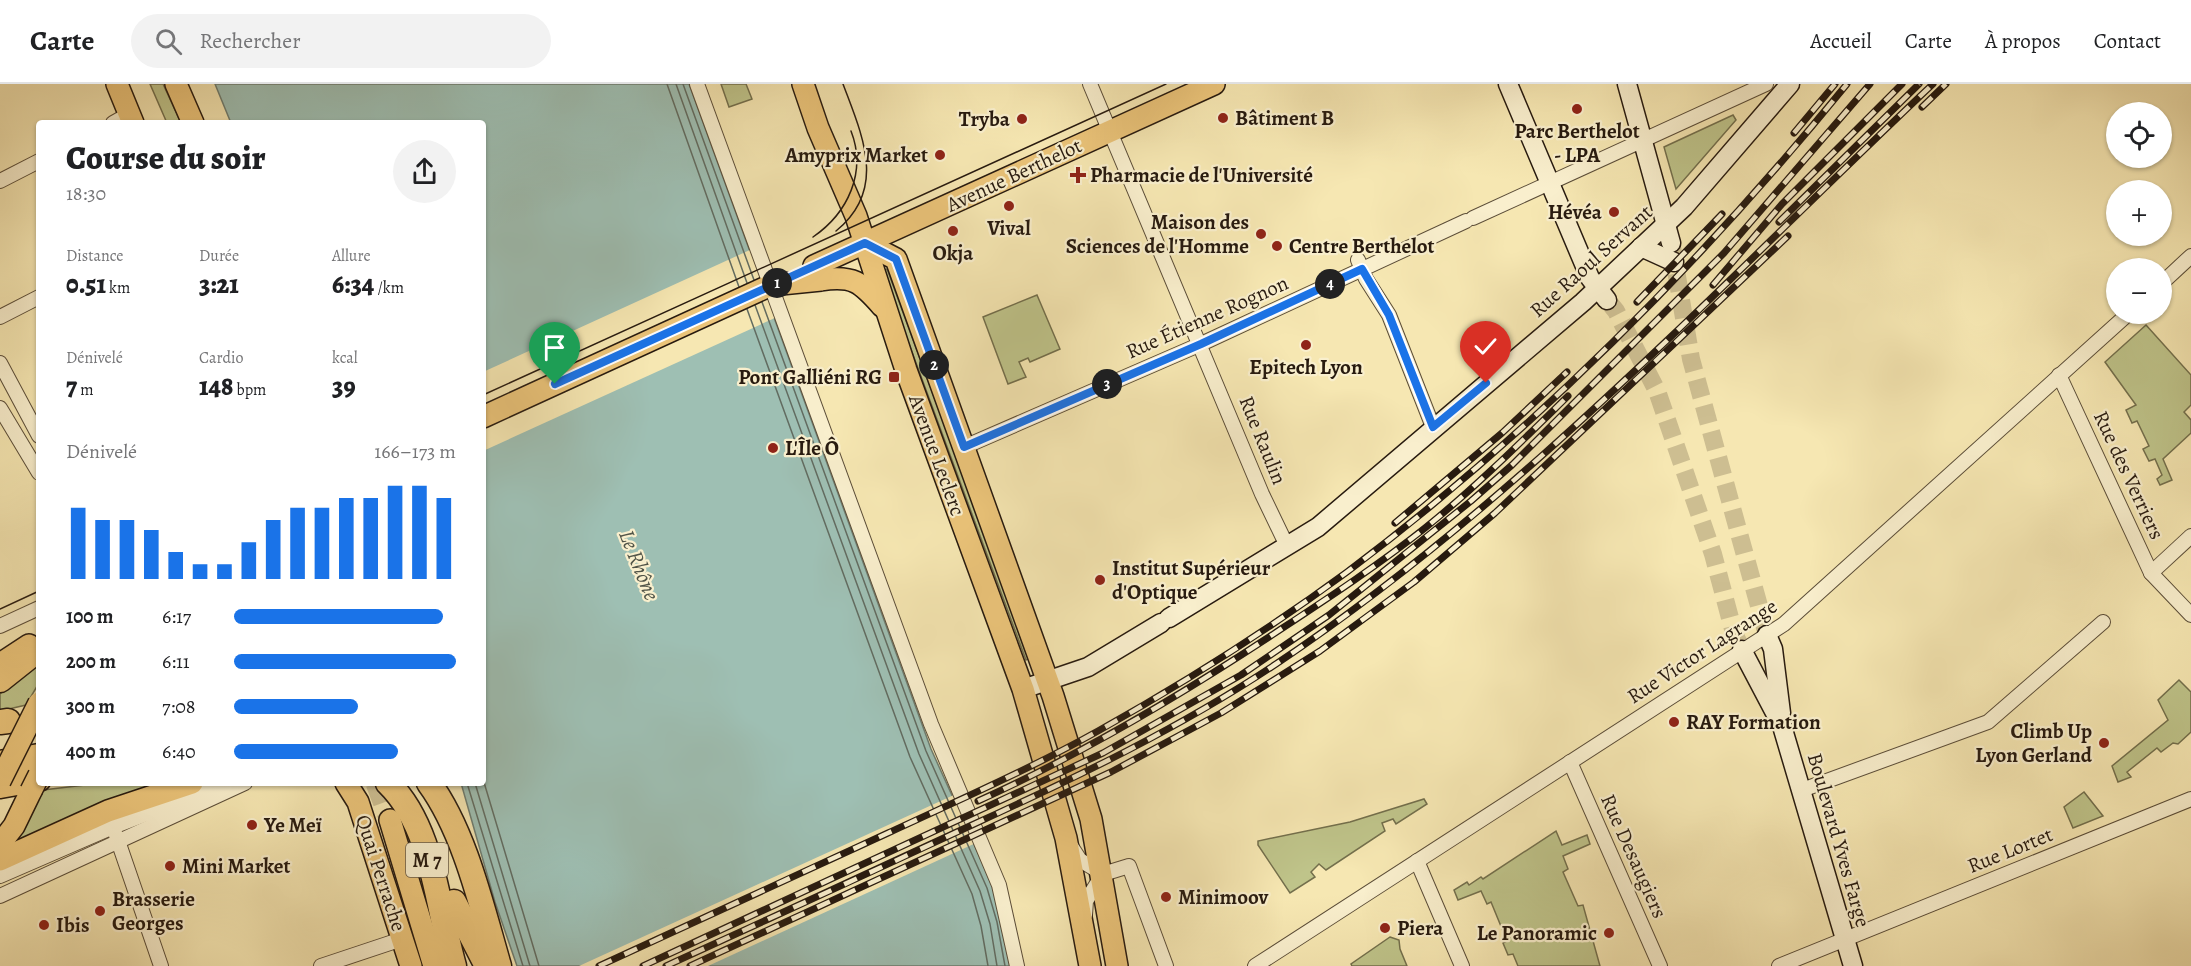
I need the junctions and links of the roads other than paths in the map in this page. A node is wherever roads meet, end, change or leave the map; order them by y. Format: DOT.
graph roads {
  1 [pos="117,84"];
  2 [pos="176,84"];
  3 [pos="803,84"];
  4 [pos="1090,84"];
  5 [pos="1214,84"];
  6 [pos="1508,84"];
  7 [pos="1627,84"];
  8 [pos="1766,84"];
  9 [pos="1790,84"];
  10 [pos="700,90"];
  11 [pos="125,120"];
  12 [pos="192,120"];
  13 [pos="818,128"];
  14 [pos="1109,131"];
  15 [pos="1643,139"];
  16 [pos="36,163"];
  17 [pos="0,181"];
  18 [pos="1550,183"];
  19 [pos="1668,224"];
  20 [pos="865,243"];
  21 [pos="1671,243"];
  22 [pos="1641,247"];
  23 [pos="2191,256"];
  24 [pos="834,257"];
  25 [pos="1674,262"];
  26 [pos="1360,265"];
  27 [pos="817,273"];
  28 [pos="2172,274"];
  29 [pos="1602,294"];
  30 [pos="36,298"];
  31 [pos="884,309"];
  32 [pos="0,316"];
  33 [pos="2117,324"];
  34 [pos="1201,344"];
  35 [pos="0,363"];
  36 [pos="2059,375"];
  37 [pos="0,408"];
  38 [pos="486,416"];
  39 [pos="1433,427"];
  40 [pos="36,430"];
  41 [pos="964,447"];
  42 [pos="36,468"];
  43 [pos="2191,536"];
  44 [pos="1287,546"];
  45 [pos="2151,573"];
  46 [pos="36,609"];
  47 [pos="2191,615"];
  48 [pos="2103,622"];
  49 [pos="0,626"];
  50 [pos="1767,634"];
  51 [pos="36,640"];
  52 [pos="1742,650"];
  53 [pos="36,651"];
  54 [pos="0,664"];
  55 [pos="0,680"];
  56 [pos="1049,681"];
  57 [pos="1023,690"];
  58 [pos="36,709"];
  59 [pos="36,717"];
  60 [pos="3,722"];
  61 [pos="1782,726"];
  62 [pos="0,749"];
  63 [pos="36,751"];
  64 [pos="36,757"];
  65 [pos="1570,762"];
  66 [pos="0,763"];
  67 [pos="0,781"];
  68 [pos="36,782"];
  69 [pos="0,786"];
  70 [pos="183,786"];
  71 [pos="218,786"];
  72 [pos="238,786"];
  73 [pos="348,786"];
  74 [pos="389,786"];
  75 [pos="431,786"];
  76 [pos="448,786"];
  77 [pos="1802,790"];
  78 [pos="2191,799"];
  79 [pos="390,820"];
  80 [pos="113,827"];
  81 [pos="1066,838"];
  82 [pos="118,841"];
  83 [pos="0,844"];
  84 [pos="462,852"];
  85 [pos="0,860"];
  86 [pos="1417,861"];
  87 [pos="1103,874"];
  88 [pos="0,876"];
  89 [pos="0,896"];
  90 [pos="454,902"];
  91 [pos="1084,932"];
  92 [pos="402,939"];
  93 [pos="1845,941"];
  94 [pos="451,955"];
  95 [pos="161,966"];
  96 [pos="321,966"];
  97 [pos="411,966"];
  98 [pos="434,966"];
  99 [pos="487,966"];
  100 [pos="499,966"];
  101 [pos="1017,966"];
  102 [pos="1090,966"];
  103 [pos="1117,966"];
  104 [pos="1166,966"];
  105 [pos="1255,966"];
  106 [pos="1462,966"];
  107 [pos="1660,966"];
  108 [pos="1779,966"];
  109 [pos="1852,966"];
  1 -- 11 [label="main road"];
  2 -- 12 [label="main road"];
  3 -- 13 [label="main road"];
  4 -- 14 [label="street, Rue Raulin"];
  5 -- 14 [label="main road, Avenue Berthelot"];
  6 -- 18 [label="street"];
  7 -- 15 [label="street"];
  8 -- 15 [label="street, Rue Étienne Rognon"];
  9 -- 19 [label="street, Rue Raoul Servant"];
  10 -- 101 [label="street"];
  13 -- 20 [label="main road"];
  13 -- 24 [label="main road"];
  14 -- 20 [label="main road, Avenue Berthelot"];
  14 -- 34 [label="street, Rue Raulin"];
  15 -- 18 [label="street, Rue Étienne Rognon"];
  15 -- 19 [label="street"];
  16 -- 17 [label="street"];
  18 -- 26 [label="street, Rue Étienne Rognon"];
  18 -- 29 [label="street"];
  19 -- 21 [label="street"];
  19 -- 22 [label="street, Rue Raoul Servant"];
  20 -- 24 [label="main road, Avenue Berthelot"];
  20 -- 31 [label="main road, Avenue Leclerc"];
  20 -- 41 [label="main road, Avenue Leclerc"];
  22 -- 25 [label="street"];
  22 -- 29 [label="street, Rue Raoul Servant"];
  23 -- 28 [label="street"];
  24 -- 27 [label="main road, Avenue Berthelot"];
  26 -- 34 [label="street, Rue Étienne Rognon"];
  26 -- 39 [label="street"];
  27 -- 31 [label="main road"];
  27 -- 38 [label="main road, bridge"];
  29 -- 39 [label="street, Rue Raoul Servant"];
  30 -- 32 [label="street"];
  31 -- 57 [label="main road, Avenue Leclerc"];
  33 -- 36 [label="street, Rue Victor Lagrange"];
  34 -- 41 [label="street, Rue Étienne Rognon"];
  34 -- 44 [label="street, Rue Raulin"];
  35 -- 40 [label="street"];
  36 -- 45 [label="street, Rue des Verriers"];
  36 -- 50 [label="street, Rue Victor Lagrange"];
  37 -- 42 [label="street"];
  39 -- 44 [label="street, Rue Raoul Servant"];
  41 -- 56 [label="main road, Avenue Leclerc"];
  43 -- 45 [label="street"];
  44 -- 56 [label="street, Rue Raoul Servant"];
  45 -- 47 [label="street, Rue des Verriers"];
  46 -- 49 [label="street"];
  48 -- 77 [label="street"];
  50 -- 52 [label="street, Rue Victor Lagrange"];
  50 -- 61 [label="street, Boulevard Yves Farge"];
  51 -- 54 [label="main road"];
  52 -- 61 [label="street, Boulevard Yves Farge"];
  52 -- 65 [label="street, Rue Victor Lagrange"];
  53 -- 55 [label="highway"];
  56 -- 57 [label="street, Rue Raoul Servant"];
  56 -- 87 [label="main road, Avenue Leclerc"];
  57 -- 81 [label="main road, Avenue Leclerc"];
  58 -- 67 [label="main road, bridge"];
  59 -- 60 [label="main road"];
  61 -- 77 [label="street, Boulevard Yves Farge"];
  62 -- 63 [label="highway"];
  64 -- 66 [label="highway"];
  65 -- 86 [label="street, Rue Victor Lagrange"];
  65 -- 107 [label="street, Rue Desaugiers"];
  68 -- 69 [label="highway"];
  68 -- 83 [label="main road"];
  70 -- 85 [label="main road"];
  71 -- 80 [label="street"];
  72 -- 82 [label="street"];
  73 -- 92 [label="main road, Quai Perrache"];
  74 -- 94 [label="highway, M 7"];
  75 -- 84 [label="highway, M 7"];
  76 -- 84 [label="highway"];
  77 -- 93 [label="street, Boulevard Yves Farge"];
  78 -- 93 [label="street, Rue Lortet"];
  79 -- 98 [label="main road, Quai Perrache"];
  80 -- 82 [label="street"];
  80 -- 88 [label="street"];
  81 -- 87 [label="street, Avenue Leclerc"];
  81 -- 91 [label="main road, Avenue Leclerc"];
  82 -- 89 [label="street"];
  82 -- 95 [label="street"];
  84 -- 100 [label="highway, M 7"];
  86 -- 105 [label="street, Rue Victor Lagrange"];
  86 -- 106 [label="street"];
  87 -- 91 [label="street, Avenue Leclerc"];
  87 -- 103 [label="main road, Avenue Leclerc"];
  87 -- 104 [label="street"];
  90 -- 99 [label="highway"];
  91 -- 102 [label="main road, Avenue Leclerc"];
  92 -- 96 [label="street"];
  92 -- 97 [label="main road, Quai Perrache"];
  93 -- 108 [label="street, Rue Lortet"];
  93 -- 109 [label="street, Boulevard Yves Farge"];
}
